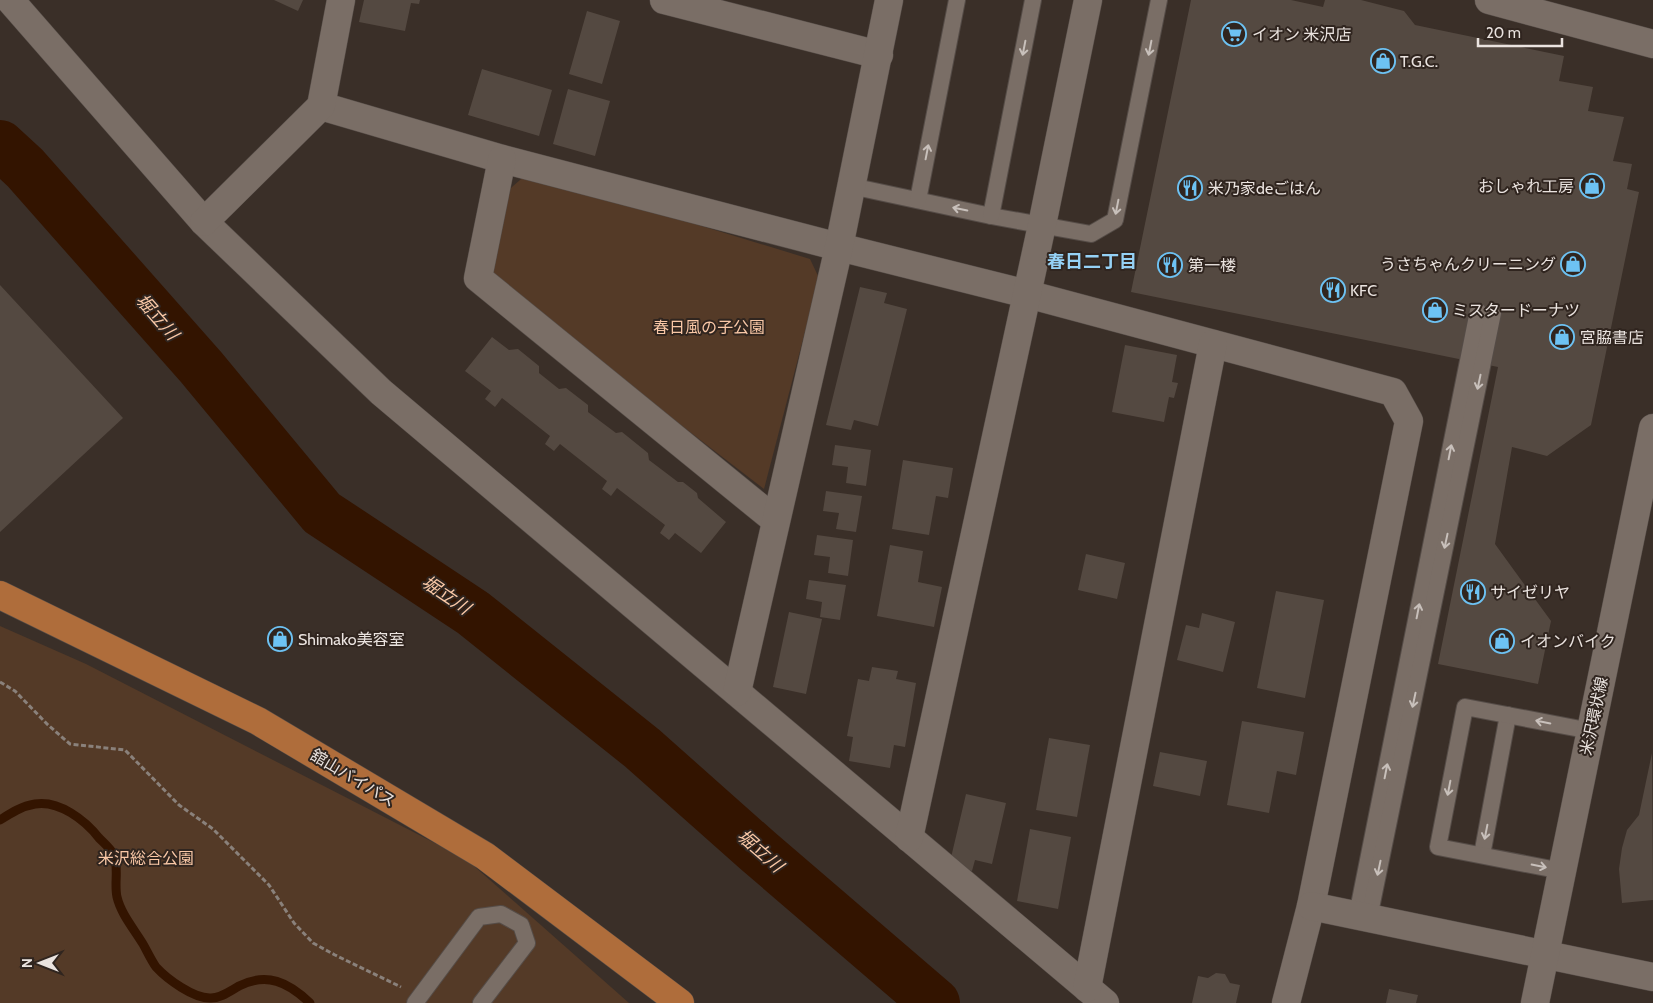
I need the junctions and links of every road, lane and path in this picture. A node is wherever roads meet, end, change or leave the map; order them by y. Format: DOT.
graph roads {
  1 [pos="10,0"];
  2 [pos="341,0"];
  3 [pos="664,0"];
  4 [pos="890,0"];
  5 [pos="957,0"];
  6 [pos="1033,0"];
  7 [pos="1088,0"];
  8 [pos="1159,0"];
  9 [pos="1489,0"];
  10 [pos="1653,44"];
  11 [pos="879,55"];
  12 [pos="321,106"];
  13 [pos="502,159"];
  14 [pos="851,186"];
  15 [pos="918,200"];
  16 [pos="991,216"];
  17 [pos="204,222"];
  18 [pos="1042,225"];
  19 [pos="838,247"];
  20 [pos="1027,294"];
  21 [pos="1486,312"];
  22 [pos="1212,344"];
  23 [pos="1653,428"];
  24 [pos="775,520"];
  25 [pos="0,595"];
  26 [pos="0,682"];
  27 [pos="737,692"];
  28 [pos="1508,715"];
  29 [pos="1591,731"];
  30 [pos="909,838"];
  31 [pos="1482,855"];
  32 [pos="1562,871"];
  33 [pos="1311,906"];
  34 [pos="1363,916"];
  35 [pos="1545,954"];
  36 [pos="1653,977"];
  37 [pos="402,987"];
  38 [pos="1096,995"];
  39 [pos="415,1003"];
  40 [pos="481,1003"];
  41 [pos="680,1003"];
  42 [pos="1286,1003"];
  43 [pos="1535,1003"];
  1 -- 17 [label="street"];
  2 -- 12 [label="street"];
  3 -- 11 [label="street"];
  4 -- 11 [label="street"];
  15 -- 5 [label="lane, one-way"];
  6 -- 16 [label="lane, one-way"];
  7 -- 18 [label="street"];
  8 -- 18 [label="lane, one-way"];
  9 -- 10 [label="street"];
  11 -- 14 [label="street"];
  12 -- 13 [label="street"];
  12 -- 17 [label="street"];
  13 -- 19 [label="street"];
  13 -- 24 [label="street"];
  14 -- 15 [label="lane"];
  14 -- 19 [label="street"];
  16 -- 15 [label="lane, one-way"];
  16 -- 18 [label="lane"];
  17 -- 27 [label="street"];
  18 -- 20 [label="street"];
  19 -- 20 [label="street"];
  19 -- 24 [label="street"];
  20 -- 22 [label="street"];
  20 -- 30 [label="street"];
  21 -- 34 [label="lane"];
  22 -- 33 [label="street"];
  22 -- 38 [label="street"];
  23 -- 29 [label="street, 米沢環状線"];
  24 -- 27 [label="street"];
  25 -- 41 [label="highway, 舘山バイパス"];
  26 -- 37 [label="path"];
  27 -- 30 [label="street"];
  29 -- 28 [label="lane, one-way"];
  28 -- 31 [label="lane, one-way"];
  28 -- 31 [label="lane, one-way"];
  29 -- 32 [label="street, 米沢環状線"];
  30 -- 38 [label="street"];
  31 -- 32 [label="lane, one-way"];
  32 -- 35 [label="street, 米沢環状線"];
  33 -- 34 [label="street"];
  33 -- 42 [label="street"];
  34 -- 35 [label="street"];
  35 -- 36 [label="street"];
  35 -- 43 [label="street, 米沢環状線"];
  39 -- 40 [label="lane"];
}
